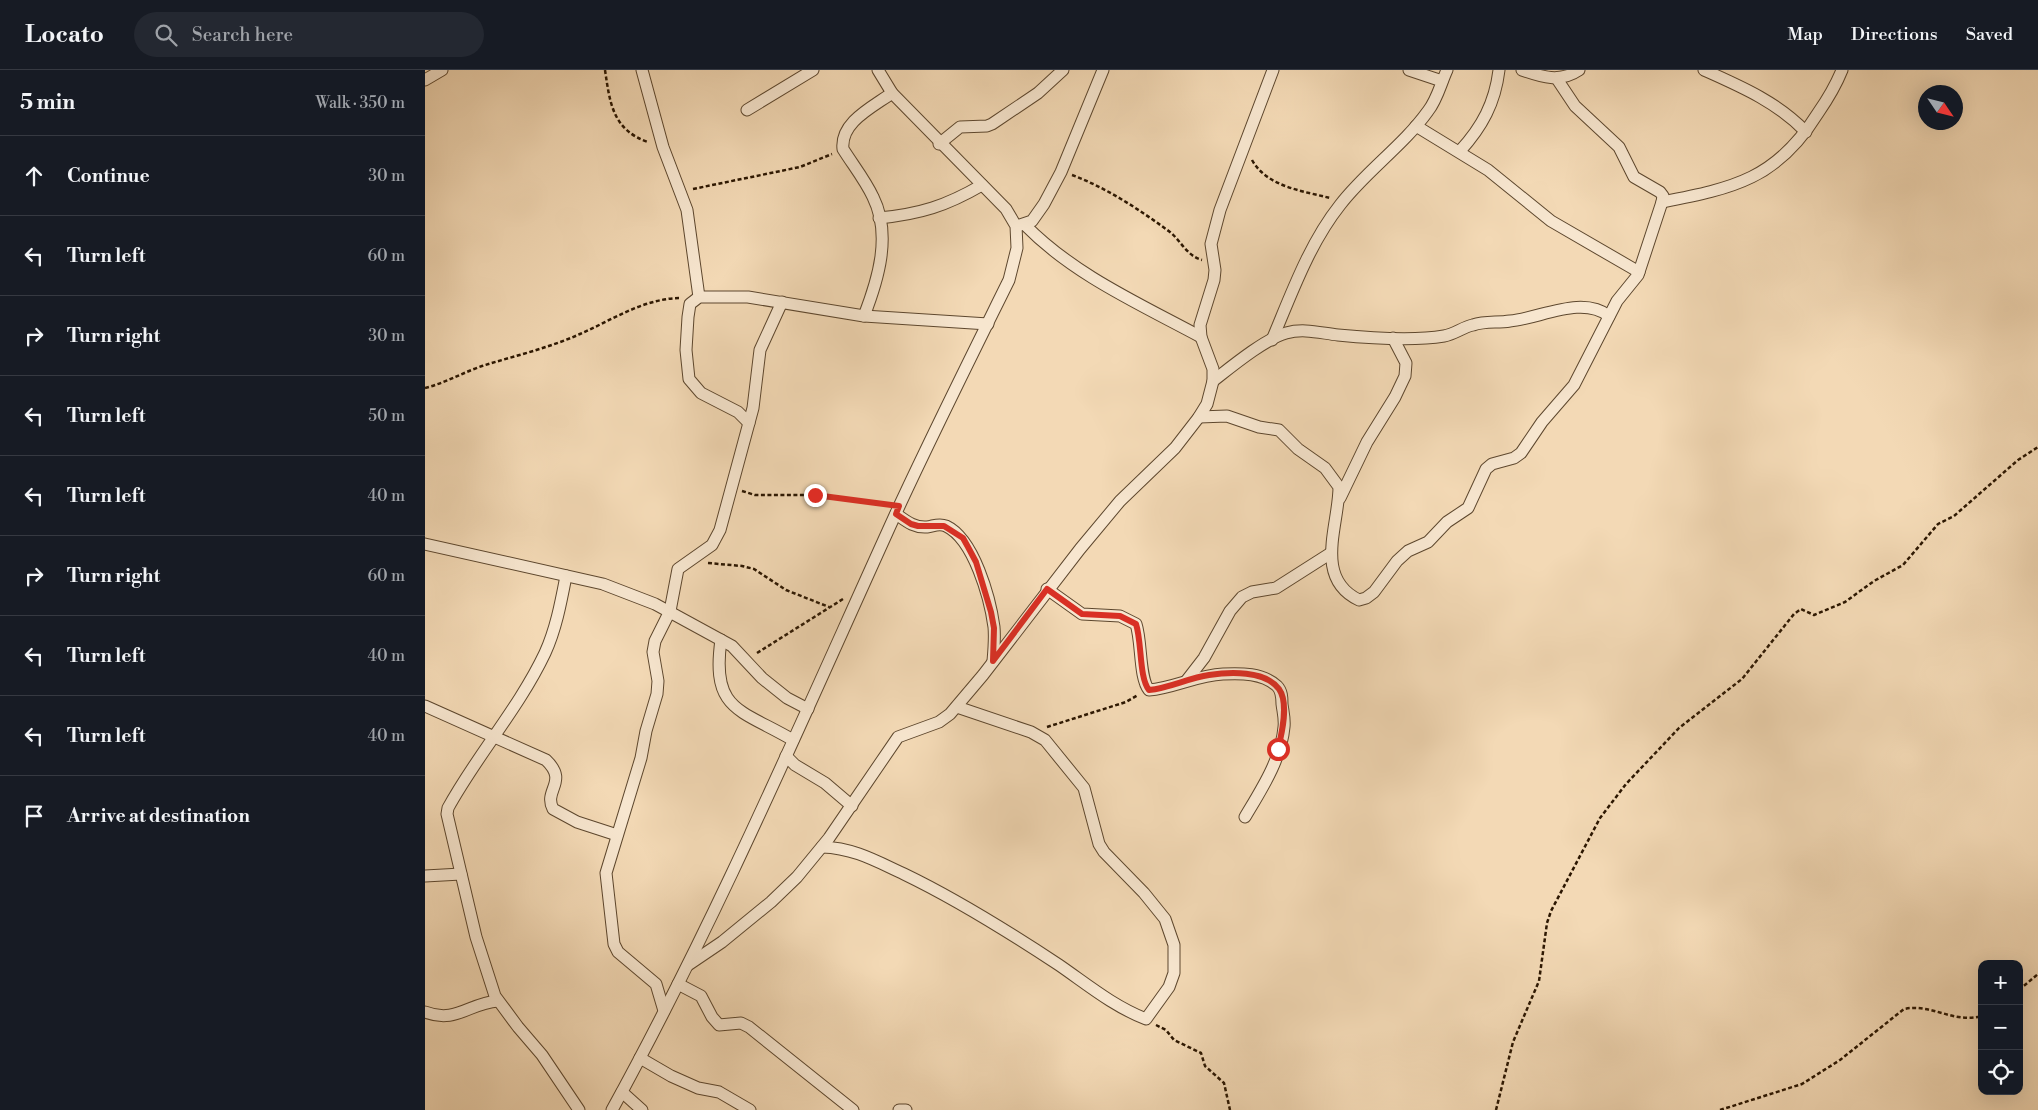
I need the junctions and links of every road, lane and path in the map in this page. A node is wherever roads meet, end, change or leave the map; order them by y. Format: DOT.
graph roads {
  1 [pos="442,70"];
  2 [pos="605,70"];
  3 [pos="642,70"];
  4 [pos="813,70"];
  5 [pos="878,70"];
  6 [pos="1063,70"];
  7 [pos="1103,70"];
  8 [pos="1273,70"];
  9 [pos="1409,70"];
  10 [pos="1499,70"];
  11 [pos="1522,70"];
  12 [pos="1579,70"];
  13 [pos="1704,70"];
  14 [pos="1842,70"];
  15 [pos="1445,76"];
  16 [pos="1557,79"];
  17 [pos="425,80"];
  18 [pos="892,93"];
  19 [pos="747,110"];
  20 [pos="1416,126"];
  21 [pos="1806,132"];
  22 [pos="939,144"];
  23 [pos="1245,145"];
  24 [pos="663,147"];
  25 [pos="843,149"];
  26 [pos="1460,151"];
  27 [pos="1061,172"];
  28 [pos="982,185"];
  29 [pos="681,192"];
  30 [pos="1343,201"];
  31 [pos="1662,202"];
  32 [pos="879,218"];
  33 [pos="1021,226"];
  34 [pos="1213,263"];
  35 [pos="1639,272"];
  36 [pos="696,299"];
  37 [pos="782,302"];
  38 [pos="864,316"];
  39 [pos="1609,316"];
  40 [pos="988,324"];
  41 [pos="1201,337"];
  42 [pos="1393,338"];
  43 [pos="1272,340"];
  44 [pos="1213,381"];
  45 [pos="425,388"];
  46 [pos="1199,417"];
  47 [pos="749,423"];
  48 [pos="2038,447"];
  49 [pos="732,487"];
  50 [pos="1339,499"];
  51 [pos="898,510"];
  52 [pos="425,544"];
  53 [pos="1331,553"];
  54 [pos="696,558"];
  55 [pos="566,576"];
  56 [pos="1047,589"];
  57 [pos="845,597"];
  58 [pos="829,607"];
  59 [pos="670,611"];
  60 [pos="721,640"];
  61 [pos="747,660"];
  62 [pos="993,661"];
  63 [pos="1187,680"];
  64 [pos="1149,690"];
  65 [pos="425,706"];
  66 [pos="957,707"];
  67 [pos="808,709"];
  68 [pos="1031,732"];
  69 [pos="493,736"];
  70 [pos="793,740"];
  71 [pos="785,756"];
  72 [pos="852,806"];
  73 [pos="1245,818"];
  74 [pos="617,835"];
  75 [pos="822,847"];
  76 [pos="461,874"];
  77 [pos="425,876"];
  78 [pos="687,966"];
  79 [pos="2038,974"];
  80 [pos="678,984"];
  81 [pos="2023,987"];
  82 [pos="498,1001"];
  83 [pos="664,1011"];
  84 [pos="425,1012"];
  85 [pos="1978,1016"];
  86 [pos="1146,1019"];
  87 [pos="640,1058"];
  88 [pos="622,1092"];
  89 [pos="579,1110"];
  90 [pos="612,1110"];
  91 [pos="642,1110"];
  92 [pos="750,1110"];
  93 [pos="853,1110"];
  94 [pos="899,1110"];
  95 [pos="906,1110"];
  96 [pos="1230,1110"];
  97 [pos="1496,1110"];
  98 [pos="1720,1110"];
  1 -- 17 [label="street"];
  2 -- 24 [label="path"];
  3 -- 24 [label="street"];
  4 -- 19 [label="street"];
  5 -- 18 [label="street"];
  6 -- 22 [label="street"];
  7 -- 27 [label="street"];
  8 -- 23 [label="street"];
  9 -- 15 [label="street"];
  10 -- 26 [label="street"];
  11 -- 16 [label="street"];
  12 -- 16 [label="street"];
  13 -- 21 [label="street"];
  14 -- 21 [label="street"];
  15 -- 20 [label="street"];
  16 -- 31 [label="street"];
  18 -- 22 [label="street"];
  18 -- 25 [label="street"];
  20 -- 26 [label="street"];
  20 -- 30 [label="street"];
  21 -- 31 [label="street"];
  22 -- 28 [label="street"];
  23 -- 30 [label="path"];
  23 -- 34 [label="street"];
  24 -- 29 [label="street"];
  25 -- 29 [label="path"];
  25 -- 32 [label="street"];
  26 -- 35 [label="street"];
  27 -- 33 [label="street"];
  27 -- 34 [label="path"];
  28 -- 32 [label="street"];
  28 -- 33 [label="street"];
  29 -- 36 [label="street"];
  30 -- 43 [label="street"];
  31 -- 35 [label="street"];
  32 -- 38 [label="street"];
  33 -- 40 [label="street"];
  33 -- 41 [label="street"];
  34 -- 41 [label="street"];
  35 -- 39 [label="street"];
  36 -- 37 [label="street"];
  36 -- 45 [label="path"];
  36 -- 47 [label="street"];
  37 -- 38 [label="street"];
  37 -- 47 [label="street"];
  38 -- 40 [label="street"];
  39 -- 42 [label="street"];
  39 -- 53 [label="street"];
  40 -- 51 [label="street"];
  41 -- 44 [label="street"];
  42 -- 43 [label="street"];
  42 -- 50 [label="street"];
  43 -- 44 [label="street"];
  44 -- 46 [label="street"];
  46 -- 50 [label="street"];
  46 -- 56 [label="street"];
  47 -- 49 [label="street"];
  48 -- 97 [label="path"];
  49 -- 51 [label="path"];
  49 -- 54 [label="street"];
  50 -- 53 [label="street"];
  51 -- 62 [label="street"];
  51 -- 67 [label="street"];
  52 -- 55 [label="street"];
  53 -- 63 [label="street"];
  54 -- 58 [label="path"];
  54 -- 59 [label="street"];
  55 -- 59 [label="street"];
  55 -- 69 [label="street"];
  56 -- 62 [label="street"];
  56 -- 64 [label="street"];
  57 -- 58 [label="path"];
  58 -- 61 [label="path"];
  59 -- 60 [label="street"];
  59 -- 74 [label="street"];
  60 -- 61 [label="street"];
  60 -- 70 [label="street"];
  61 -- 67 [label="street"];
  62 -- 66 [label="street"];
  63 -- 64 [label="street"];
  63 -- 73 [label="street"];
  64 -- 68 [label="path"];
  65 -- 69 [label="street"];
  66 -- 68 [label="street"];
  66 -- 72 [label="street"];
  67 -- 70 [label="street"];
  68 -- 86 [label="street"];
  69 -- 74 [label="street"];
  69 -- 76 [label="street"];
  70 -- 71 [label="street"];
  71 -- 72 [label="street"];
  71 -- 78 [label="street"];
  72 -- 75 [label="street"];
  74 -- 83 [label="street"];
  75 -- 78 [label="street"];
  75 -- 86 [label="street"];
  76 -- 77 [label="street"];
  76 -- 82 [label="street"];
  78 -- 80 [label="street"];
  79 -- 81 [label="path"];
  80 -- 83 [label="street"];
  80 -- 93 [label="street"];
  82 -- 84 [label="street"];
  82 -- 89 [label="street"];
  83 -- 87 [label="street"];
  85 -- 98 [label="path"];
  86 -- 96 [label="path"];
  87 -- 88 [label="street"];
  87 -- 92 [label="street"];
  88 -- 90 [label="street"];
  88 -- 91 [label="street"];
  94 -- 95 [label="street"];
}
